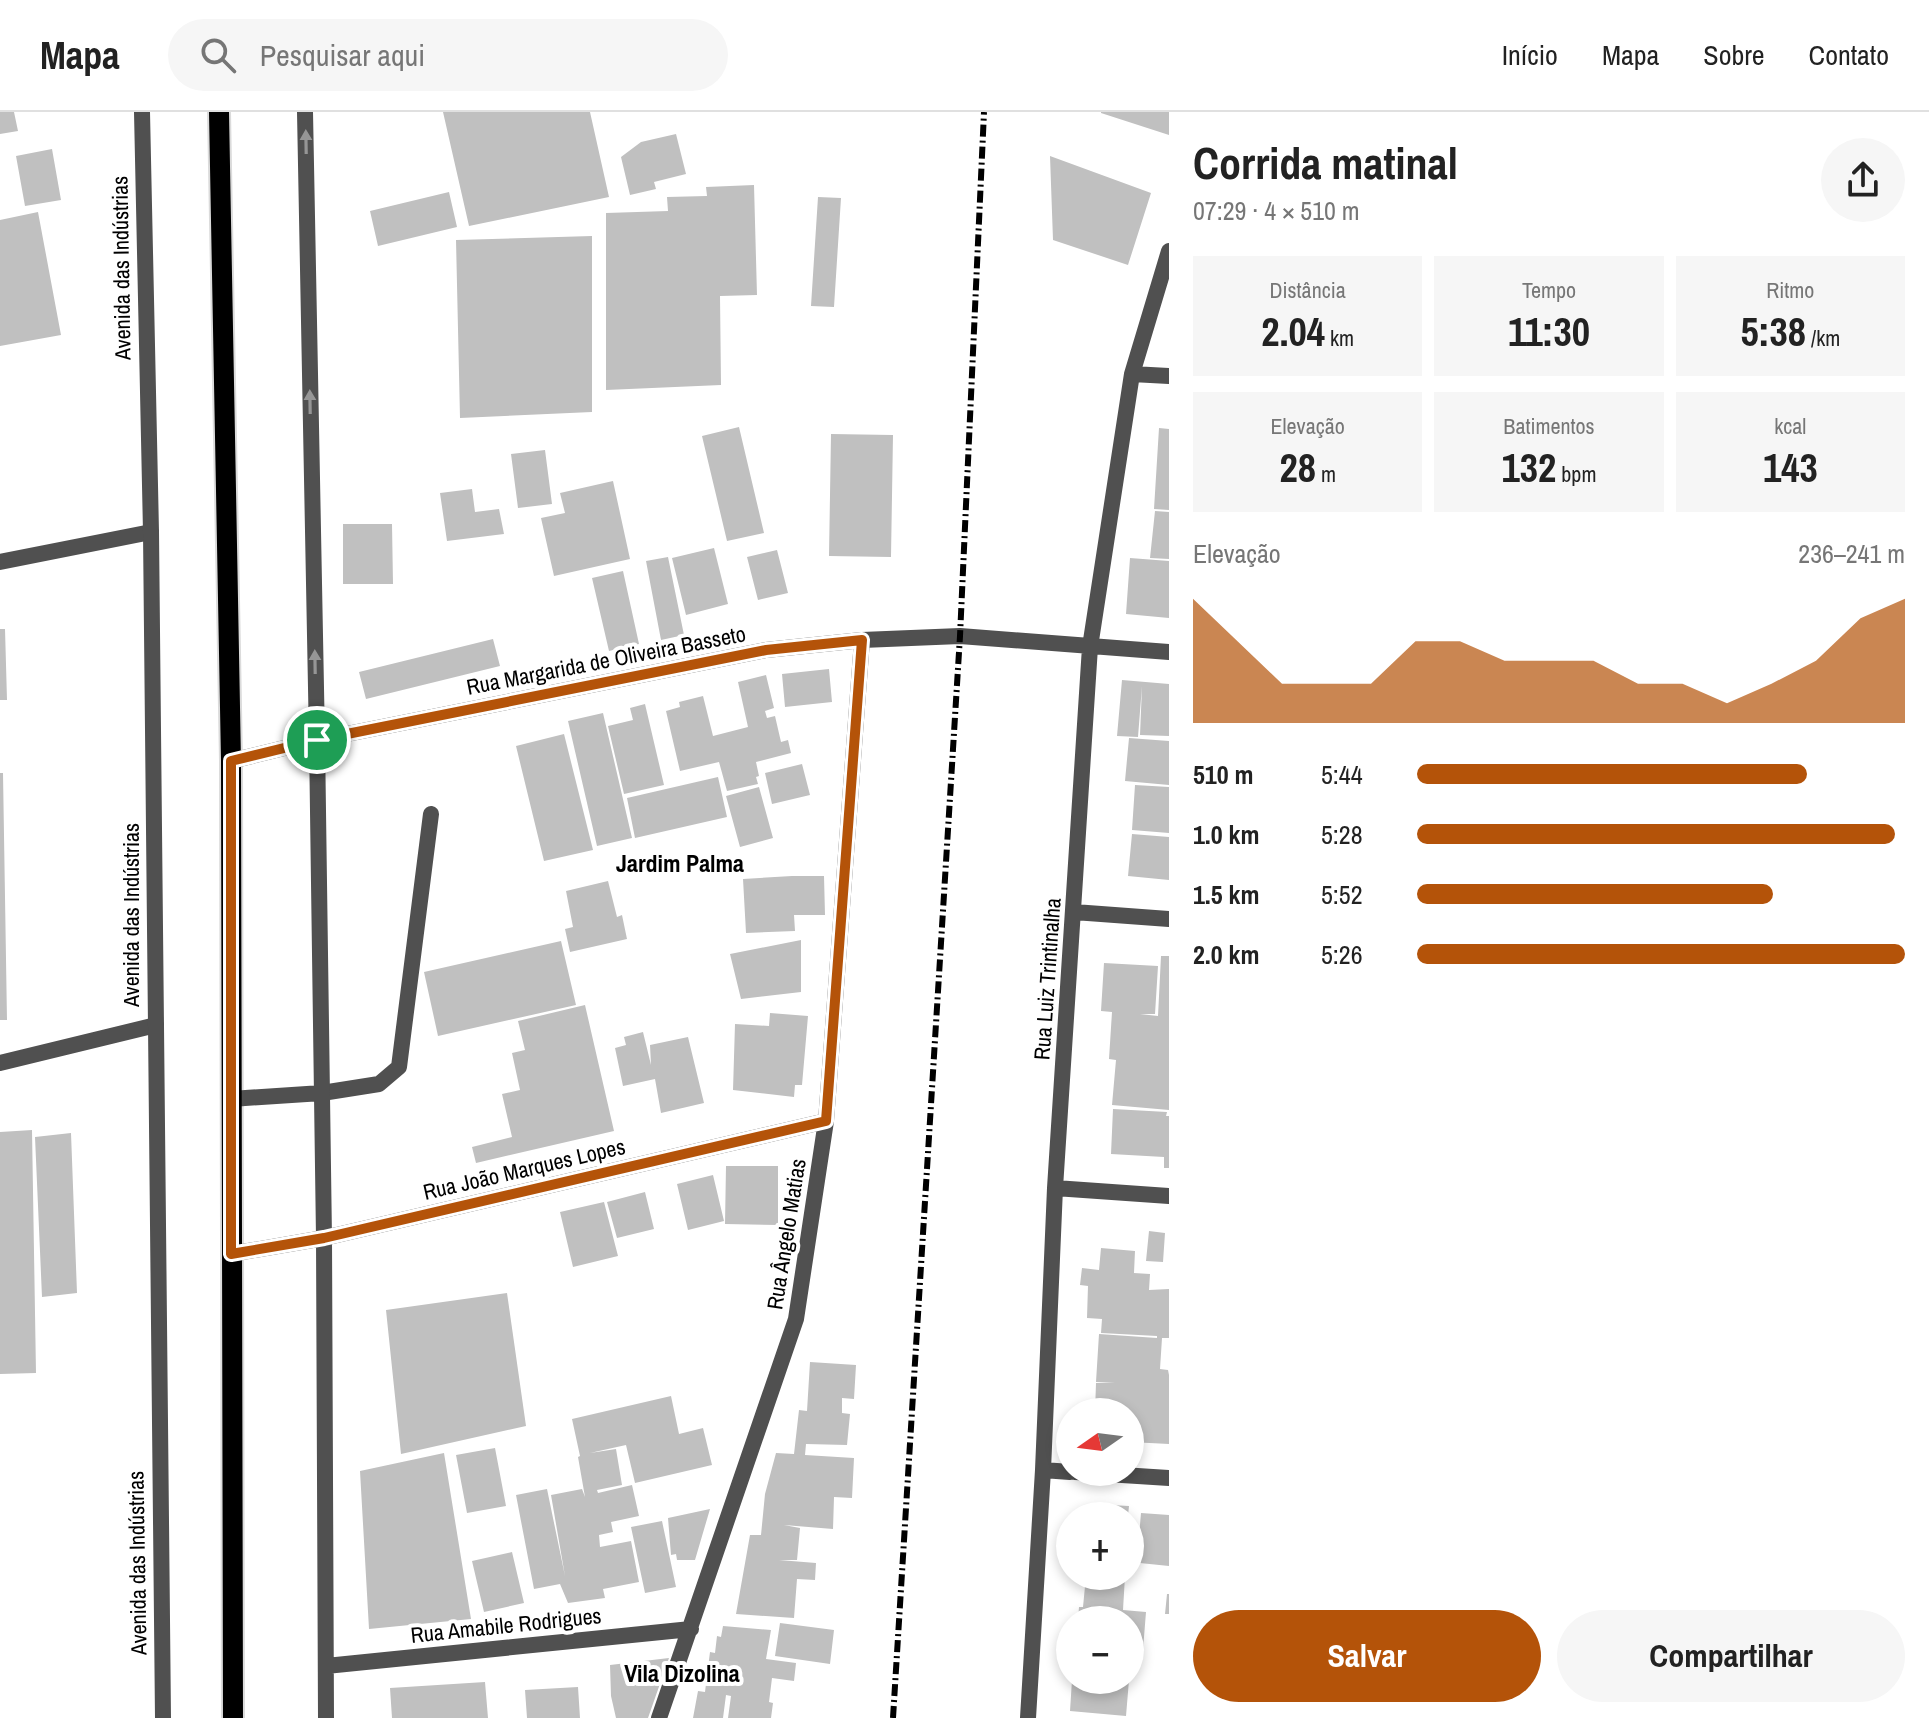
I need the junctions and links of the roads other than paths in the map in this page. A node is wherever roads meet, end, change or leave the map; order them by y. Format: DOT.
graph roads {
  1 [pos="142,112"];
  2 [pos="219,112"];
  3 [pos="305,112"];
  4 [pos="1169,251"];
  5 [pos="1132,374"];
  6 [pos="1169,376"];
  7 [pos="151,532"];
  8 [pos="0,562"];
  9 [pos="862,640"];
  10 [pos="1090,647"];
  11 [pos="1169,652"];
  12 [pos="317,740"];
  13 [pos="231,761"];
  14 [pos="431,814"];
  15 [pos="1074,912"];
  16 [pos="1169,919"];
  17 [pos="156,1025"];
  18 [pos="0,1063"];
  19 [pos="322,1093"];
  20 [pos="231,1099"];
  21 [pos="826,1121"];
  22 [pos="1055,1188"];
  23 [pos="1169,1196"];
  24 [pos="324,1238"];
  25 [pos="231,1254"];
  26 [pos="1043,1470"];
  27 [pos="1056,1471"];
  28 [pos="1144,1476"];
  29 [pos="1169,1478"];
  30 [pos="691,1629"];
  31 [pos="326,1666"];
  32 [pos="163,1718"];
  33 [pos="233,1718"];
  34 [pos="326,1718"];
  35 [pos="659,1718"];
  36 [pos="1028,1718"];
  1 -- 7 [label="street, Avenida das Indústrias"];
  2 -- 13 [label="main road"];
  12 -- 3 [label="street, one-way"];
  4 -- 5 [label="street, Rua Luiz Trintinalha"];
  5 -- 6 [label="street"];
  5 -- 10 [label="street, Rua Luiz Trintinalha"];
  7 -- 8 [label="street"];
  7 -- 17 [label="street, Avenida das Indústrias"];
  9 -- 10 [label="street, Rua Margarida de Oliveira Basseto"];
  9 -- 12 [label="street, Rua Margarida de Oliveira Basseto"];
  9 -- 21 [label="street, Rua Ângelo Matias"];
  10 -- 11 [label="street, Rua Margarida de Oliveira Basseto"];
  10 -- 15 [label="street, Rua Luiz Trintinalha"];
  12 -- 13 [label="street, Rua Margarida de Oliveira Basseto"];
  12 -- 19 [label="street"];
  13 -- 20 [label="main road"];
  14 -- 19 [label="street"];
  15 -- 16 [label="street"];
  15 -- 22 [label="street, Rua Luiz Trintinalha"];
  17 -- 18 [label="street"];
  17 -- 32 [label="street, Avenida das Indústrias"];
  19 -- 20 [label="street"];
  19 -- 24 [label="street"];
  20 -- 25 [label="main road"];
  21 -- 24 [label="street, Rua João Marques Lopes"];
  21 -- 30 [label="street, Rua Ângelo Matias"];
  22 -- 23 [label="street"];
  22 -- 26 [label="street, Rua Luiz Trintinalha"];
  24 -- 25 [label="street, Rua João Marques Lopes"];
  24 -- 31 [label="street"];
  25 -- 33 [label="main road"];
  26 -- 27 [label="street"];
  26 -- 36 [label="street, Rua Luiz Trintinalha"];
  28 -- 29 [label="street"];
  30 -- 31 [label="street, Rua Amabile Rodrigues"];
  30 -- 35 [label="street, Rua Ângelo Matias"];
  31 -- 34 [label="street"];
}
